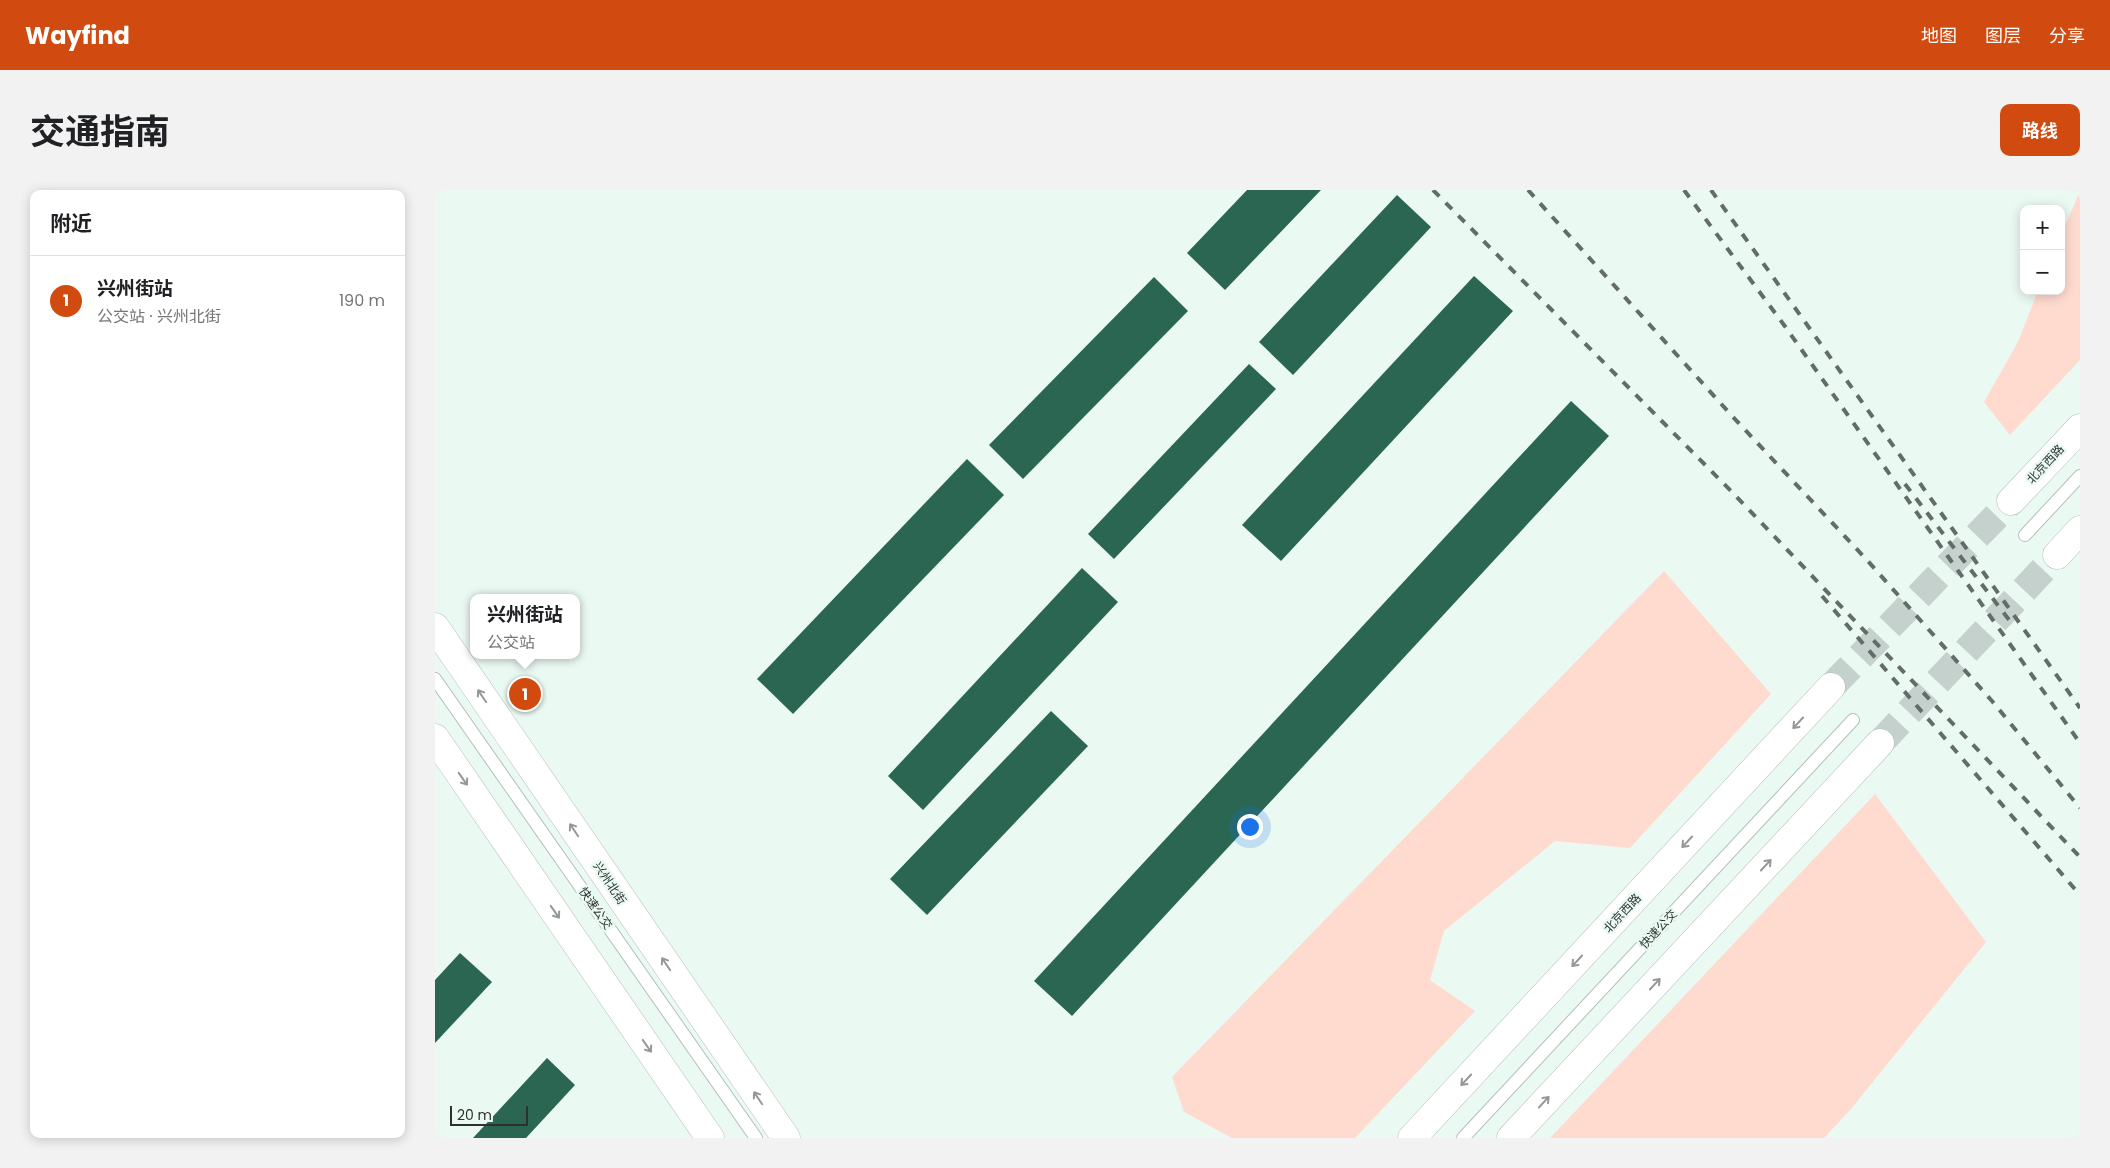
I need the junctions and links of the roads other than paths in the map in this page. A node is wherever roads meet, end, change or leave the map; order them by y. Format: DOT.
graph roads {
  1 [pos="2080,428"];
  2 [pos="2080,476"];
  3 [pos="2011,501"];
  4 [pos="2080,530"];
  5 [pos="2025,535"];
  6 [pos="2057,554"];
  7 [pos="435,627"];
  8 [pos="435,679"];
  9 [pos="1831,687"];
  10 [pos="1853,720"];
  11 [pos="435,738"];
  12 [pos="1880,743"];
  13 [pos="710,1138"];
  14 [pos="756,1138"];
  15 [pos="786,1138"];
  16 [pos="1412,1138"];
  17 [pos="1463,1138"];
  18 [pos="1511,1138"];
  1 -- 3 [label="main road, 北京西路"];
  2 -- 5 [label="lane"];
  4 -- 6 [label="main road"];
  15 -- 7 [label="main road, 兴州北街, one-way"];
  8 -- 14 [label="lane, 快速公交"];
  9 -- 16 [label="main road, 北京西路, one-way"];
  10 -- 17 [label="lane, 快速公交"];
  11 -- 13 [label="main road, one-way"];
  18 -- 12 [label="main road, one-way"];
}
